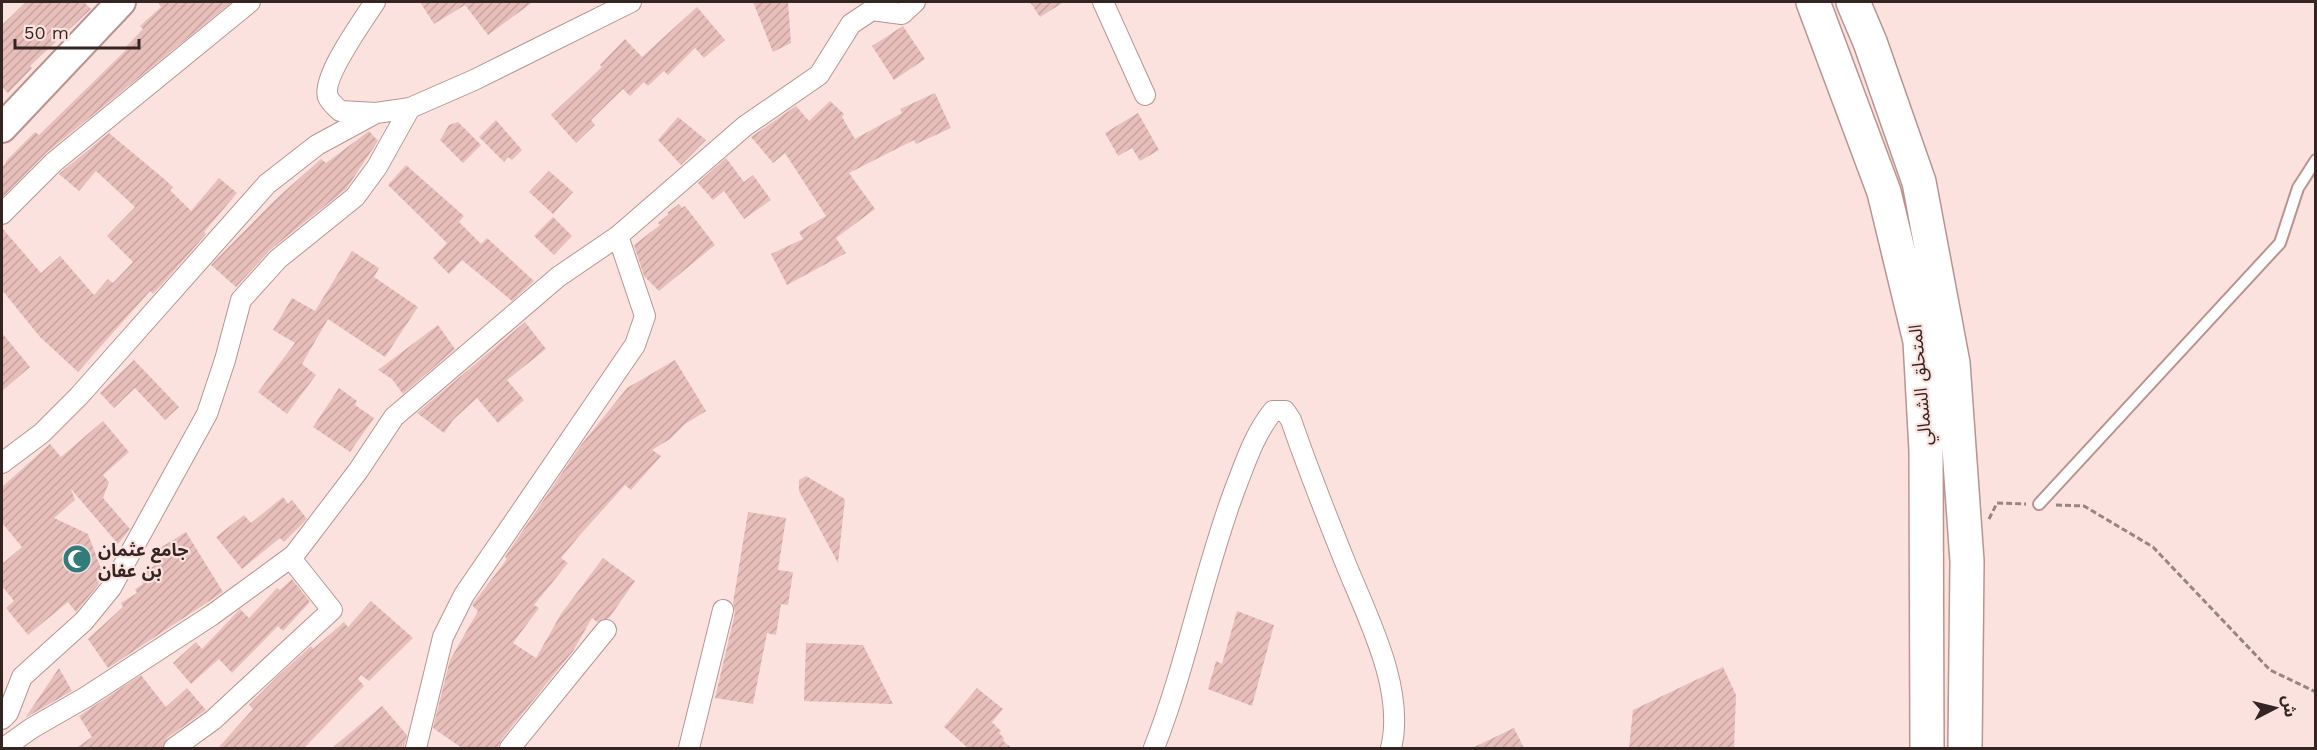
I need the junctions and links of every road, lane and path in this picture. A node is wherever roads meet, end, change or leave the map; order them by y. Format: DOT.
graph roads {
  1 [pos="250,2"];
  2 [pos="375,2"];
  3 [pos="631,2"];
  4 [pos="915,2"];
  5 [pos="1103,2"];
  6 [pos="1813,2"];
  7 [pos="1853,2"];
  8 [pos="111,6"];
  9 [pos="1145,95"];
  10 [pos="410,108"];
  11 [pos="376,112"];
  12 [pos="2,128"];
  13 [pos="2316,160"];
  14 [pos="2,214"];
  15 [pos="618,236"];
  16 [pos="2,463"];
  17 [pos="2039,504"];
  18 [pos="1987,522"];
  19 [pos="294,555"];
  20 [pos="723,610"];
  21 [pos="606,630"];
  22 [pos="2316,692"];
  23 [pos="2,719"];
  24 [pos="4,748"];
  25 [pos="174,748"];
  26 [pos="416,748"];
  27 [pos="510,748"];
  28 [pos="688,748"];
  29 [pos="1154,748"];
  30 [pos="1391,748"];
  31 [pos="1928,748"];
  32 [pos="1965,748"];
  1 -- 14 [label="street"];
  2 -- 11 [label="street"];
  3 -- 10 [label="street"];
  4 -- 15 [label="street"];
  5 -- 9 [label="street"];
  6 -- 31 [label="highway, المتحلق الشمالي"];
  7 -- 32 [label="highway, المتحلق الشمالي"];
  8 -- 12 [label="main road"];
  10 -- 11 [label="street"];
  10 -- 23 [label="street"];
  11 -- 16 [label="street"];
  13 -- 17 [label="lane"];
  15 -- 19 [label="street"];
  15 -- 26 [label="street"];
  17 -- 18 [label="path"];
  17 -- 22 [label="path"];
  19 -- 24 [label="street"];
  19 -- 25 [label="street"];
  20 -- 28 [label="street"];
  21 -- 27 [label="street"];
  29 -- 30 [label="street"];
}
